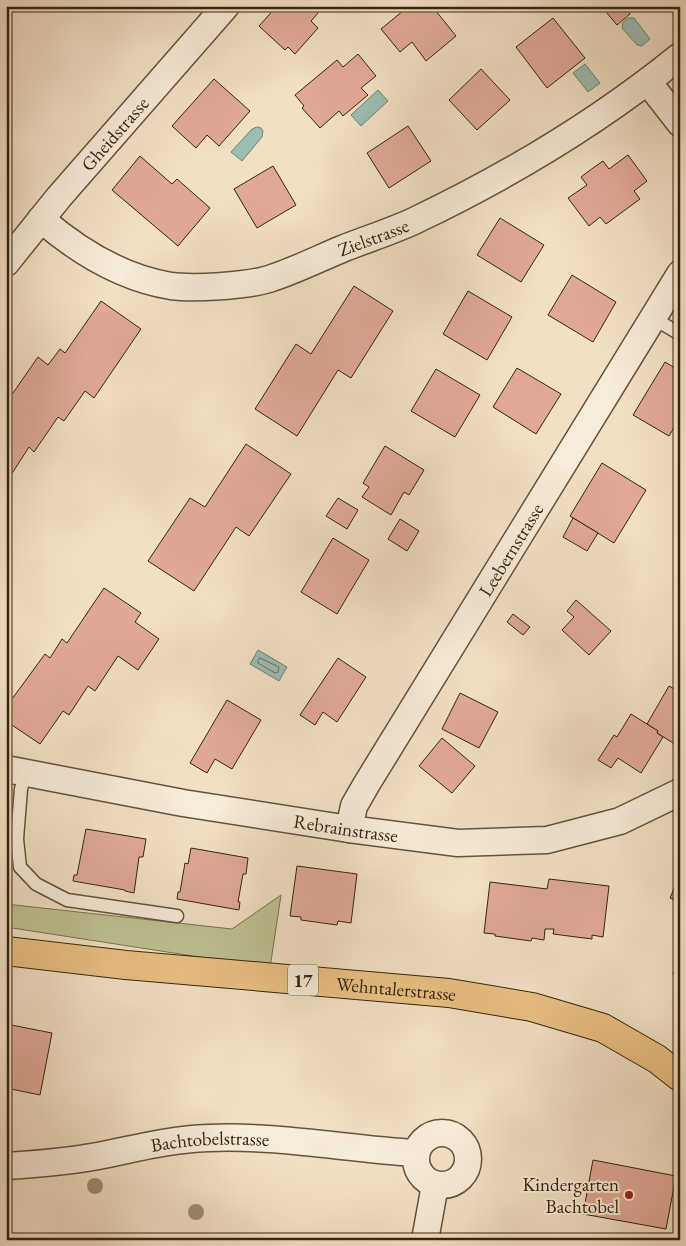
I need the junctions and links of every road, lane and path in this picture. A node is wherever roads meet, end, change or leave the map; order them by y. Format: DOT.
graph roads {
  1 [pos="226,6"];
  2 [pos="680,56"];
  3 [pos="648,82"];
  4 [pos="680,124"];
  5 [pos="41,219"];
  6 [pos="6,263"];
  7 [pos="680,274"];
  8 [pos="653,318"];
  9 [pos="680,334"];
  10 [pos="16,771"];
  11 [pos="680,792"];
  12 [pos="349,829"];
  13 [pos="177,916"];
  14 [pos="6,951"];
  15 [pos="680,1077"];
  16 [pos="416,1153"];
  17 [pos="6,1166"];
  18 [pos="435,1185"];
  19 [pos="425,1240"];
  1 -- 5 [label="street, Gheidstrasse"];
  2 -- 3 [label="street, Zielstrasse"];
  3 -- 4 [label="street"];
  3 -- 5 [label="street, Zielstrasse"];
  5 -- 6 [label="street, Gheidstrasse"];
  7 -- 8 [label="street, Leebernstrasse"];
  8 -- 9 [label="lane"];
  8 -- 12 [label="street, Leebernstrasse"];
  10 -- 12 [label="street, Rebrainstrasse"];
  10 -- 13 [label="lane"];
  11 -- 12 [label="street, Rebrainstrasse"];
  14 -- 15 [label="main road, Wehntalerstrasse / 17"];
  16 -- 17 [label="street, Bachtobelstrasse"];
  16 -- 18 [label="street"];
  16 -- 18 [label="street"];
  18 -- 19 [label="street"];
}
